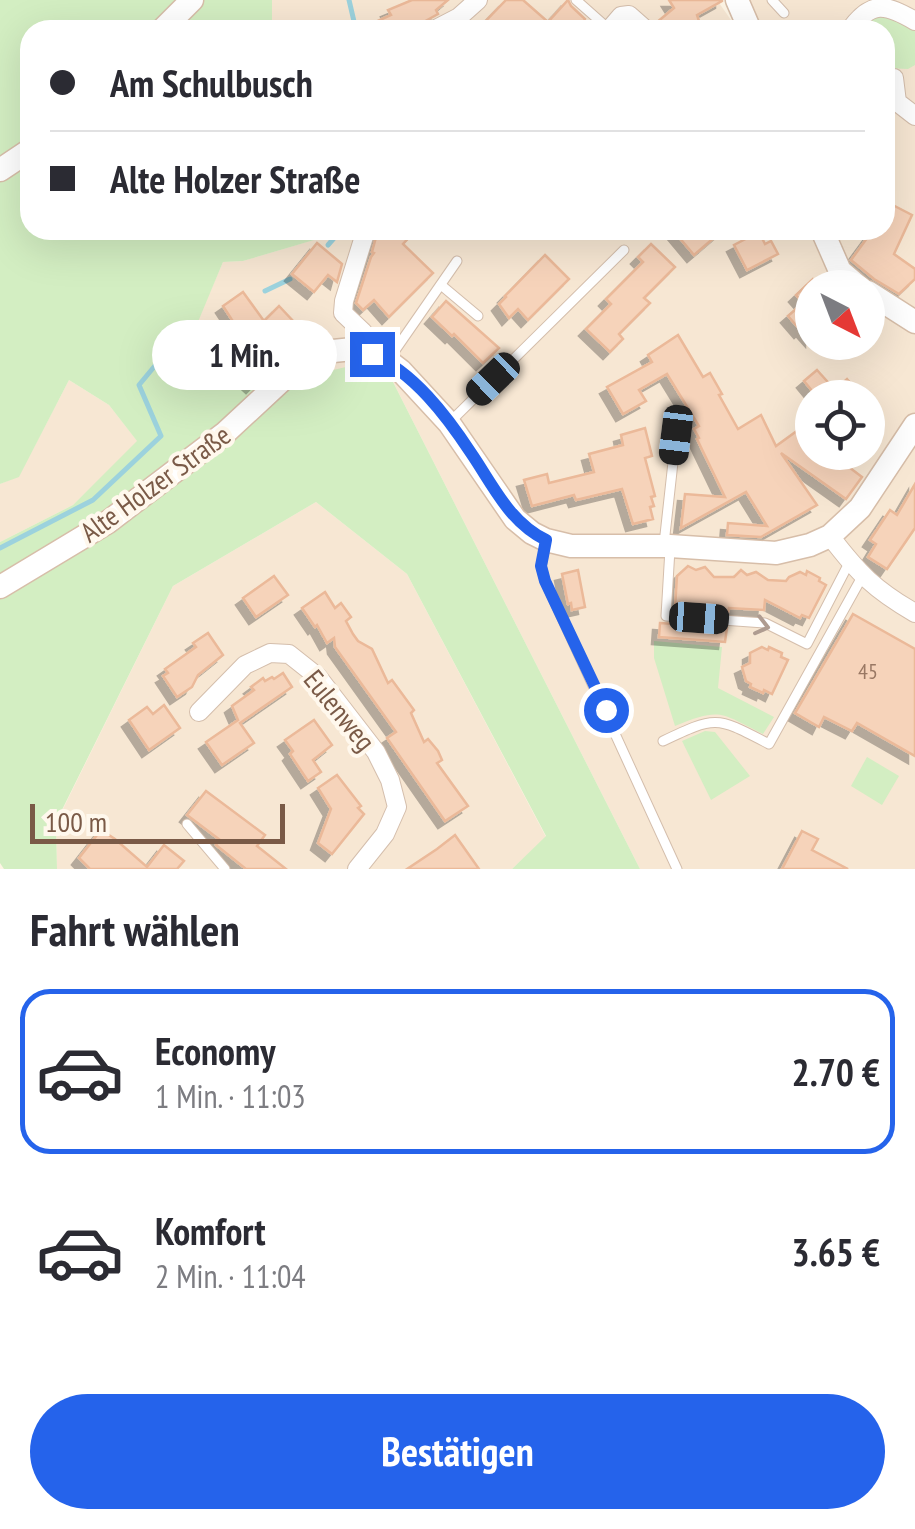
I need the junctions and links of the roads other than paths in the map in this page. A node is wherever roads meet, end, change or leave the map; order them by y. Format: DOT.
graph roads {
  1 [pos="192,0"];
  2 [pos="478,0"];
  3 [pos="576,0"];
  4 [pos="772,0"];
  5 [pos="877,4"];
  6 [pos="784,13"];
  7 [pos="172,20"];
  8 [pos="453,20"];
  9 [pos="599,20"];
  10 [pos="857,20"];
  11 [pos="915,21"];
  12 [pos="363,240"];
  13 [pos="826,240"];
  14 [pos="624,250"];
  15 [pos="457,261"];
  16 [pos="840,270"];
  17 [pos="441,284"];
  18 [pos="885,303"];
  19 [pos="478,316"];
  20 [pos="915,322"];
  21 [pos="380,358"];
  22 [pos="669,421"];
  23 [pos="448,422"];
  24 [pos="915,424"];
  25 [pos="830,536"];
  26 [pos="546,540"];
  27 [pos="667,546"];
  28 [pos="850,561"];
  29 [pos="862,577"];
  30 [pos="0,587"];
  31 [pos="915,613"];
  32 [pos="198,712"];
  33 [pos="664,741"];
  34 [pos="187,824"];
  35 [pos="225,869"];
  36 [pos="357,869"];
  37 [pos="677,869"];
  1 -- 7 [label="street"];
  2 -- 8 [label="street"];
  3 -- 9 [label="lane"];
  4 -- 6 [label="lane"];
  5 -- 10 [label="street"];
  5 -- 11 [label="street"];
  12 -- 21 [label="street"];
  13 -- 16 [label="street"];
  14 -- 23 [label="lane"];
  15 -- 17 [label="lane"];
  17 -- 19 [label="lane"];
  17 -- 21 [label="lane"];
  18 -- 20 [label="street"];
  21 -- 23 [label="street"];
  21 -- 30 [label="street, Alte Holzer Straße"];
  22 -- 27 [label="lane"];
  23 -- 26 [label="street"];
  24 -- 25 [label="street"];
  25 -- 27 [label="street"];
  25 -- 28 [label="street"];
  26 -- 27 [label="street"];
  26 -- 37 [label="lane"];
  27 -- 28 [label="lane, one-way"];
  28 -- 29 [label="street"];
  29 -- 31 [label="street"];
  29 -- 33 [label="lane"];
  32 -- 36 [label="street, Eulenweg"];
  34 -- 35 [label="lane"];
}
